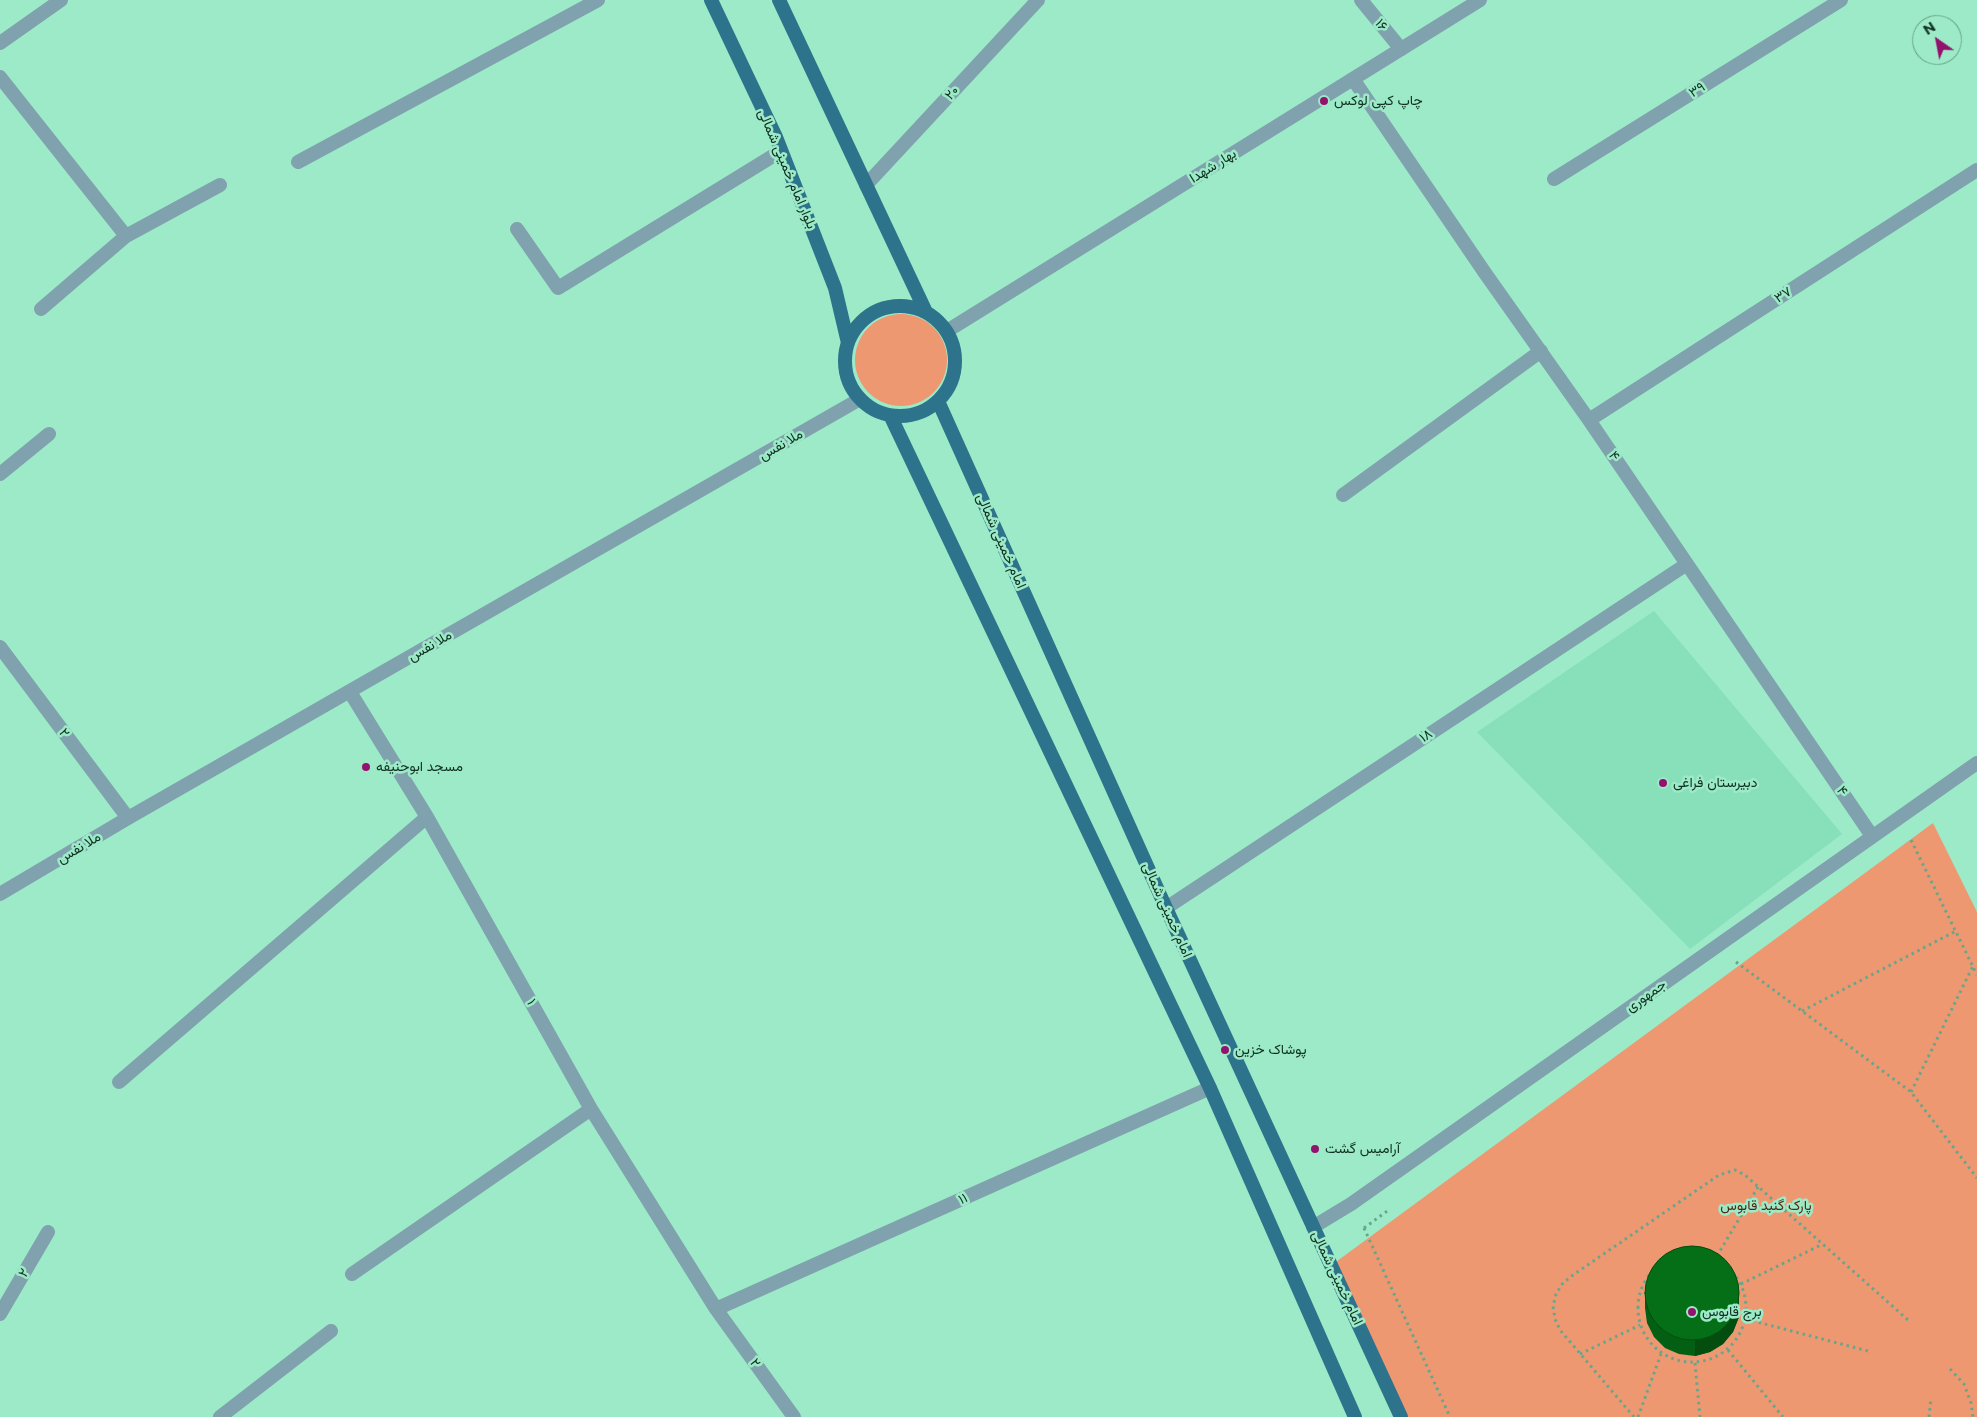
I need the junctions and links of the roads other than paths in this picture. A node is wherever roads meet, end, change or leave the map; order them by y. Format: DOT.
graph roads {
  1 [pos="61,0"];
  2 [pos="598,0"];
  3 [pos="711,0"];
  4 [pos="780,0"];
  5 [pos="1038,0"];
  6 [pos="1361,0"];
  7 [pos="1480,0"];
  8 [pos="1841,0"];
  9 [pos="0,43"];
  10 [pos="1401,49"];
  11 [pos="0,77"];
  12 [pos="1353,79"];
  13 [pos="781,151"];
  14 [pos="298,162"];
  15 [pos="1977,170"];
  16 [pos="1554,179"];
  17 [pos="220,185"];
  18 [pos="866,185"];
  19 [pos="517,229"];
  20 [pos="126,236"];
  21 [pos="41,309"];
  22 [pos="926,312"];
  23 [pos="947,331"];
  24 [pos="848,343"];
  25 [pos="1541,351"];
  26 [pos="860,399"];
  27 [pos="938,401"];
  28 [pos="890,415"];
  29 [pos="1589,420"];
  30 [pos="49,434"];
  31 [pos="0,474"];
  32 [pos="1343,495"];
  33 [pos="1687,564"];
  34 [pos="0,647"];
  35 [pos="350,692"];
  36 [pos="1977,763"];
  37 [pos="427,817"];
  38 [pos="128,818"];
  39 [pos="1872,836"];
  40 [pos="0,894"];
  41 [pos="1166,908"];
  42 [pos="119,1082"];
  43 [pos="1210,1088"];
  44 [pos="591,1109"];
  45 [pos="1313,1227"];
  46 [pos="48,1232"];
  47 [pos="352,1274"];
  48 [pos="716,1309"];
  49 [pos="0,1314"];
  50 [pos="331,1331"];
  51 [pos="220,1417"];
  52 [pos="794,1417"];
  53 [pos="1356,1417"];
  54 [pos="1401,1417"];
  1 -- 9 [label="street"];
  2 -- 14 [label="street"];
  3 -- 13 [label="main road, بلوار امام خمینی شمالی"];
  4 -- 18 [label="main road"];
  5 -- 18 [label="street, ۲۰"];
  6 -- 10 [label="street, ۱۶"];
  7 -- 10 [label="street, بهار شهدا"];
  8 -- 16 [label="street, ۳۹"];
  10 -- 12 [label="street, بهار شهدا"];
  11 -- 20 [label="street"];
  12 -- 23 [label="street, بهار شهدا"];
  12 -- 25 [label="street, ۴"];
  13 -- 19 [label="street"];
  13 -- 24 [label="main road, بلوار امام خمینی شمالی"];
  15 -- 29 [label="street, ۳۷"];
  17 -- 20 [label="street"];
  18 -- 22 [label="main road"];
  20 -- 21 [label="street"];
  22 -- 23 [label="main road"];
  22 -- 24 [label="main road"];
  23 -- 27 [label="main road"];
  24 -- 26 [label="main road"];
  25 -- 29 [label="street, ۴"];
  25 -- 32 [label="street"];
  26 -- 28 [label="main road"];
  26 -- 35 [label="street, ملا نفس"];
  27 -- 28 [label="main road"];
  27 -- 41 [label="main road, امام خمینی شمالی"];
  28 -- 43 [label="main road"];
  29 -- 33 [label="street, ۴"];
  30 -- 31 [label="street"];
  33 -- 39 [label="street, ۴"];
  33 -- 41 [label="street, ۱۸"];
  34 -- 38 [label="street, ۲"];
  35 -- 37 [label="street, ۱"];
  35 -- 38 [label="street, ملا نفس"];
  36 -- 39 [label="street, جمهوری"];
  37 -- 42 [label="street"];
  37 -- 44 [label="street, ۱"];
  38 -- 40 [label="street, ملا نفس"];
  39 -- 45 [label="street, جمهوری"];
  41 -- 45 [label="main road, امام خمینی شمالی"];
  43 -- 48 [label="street, ۱۱"];
  43 -- 53 [label="main road"];
  44 -- 47 [label="street"];
  44 -- 48 [label="street, ۱"];
  45 -- 54 [label="main road, امام خمینی شمالی"];
  46 -- 49 [label="street, ۲"];
  48 -- 52 [label="street, ۲"];
  50 -- 51 [label="street"];
}
